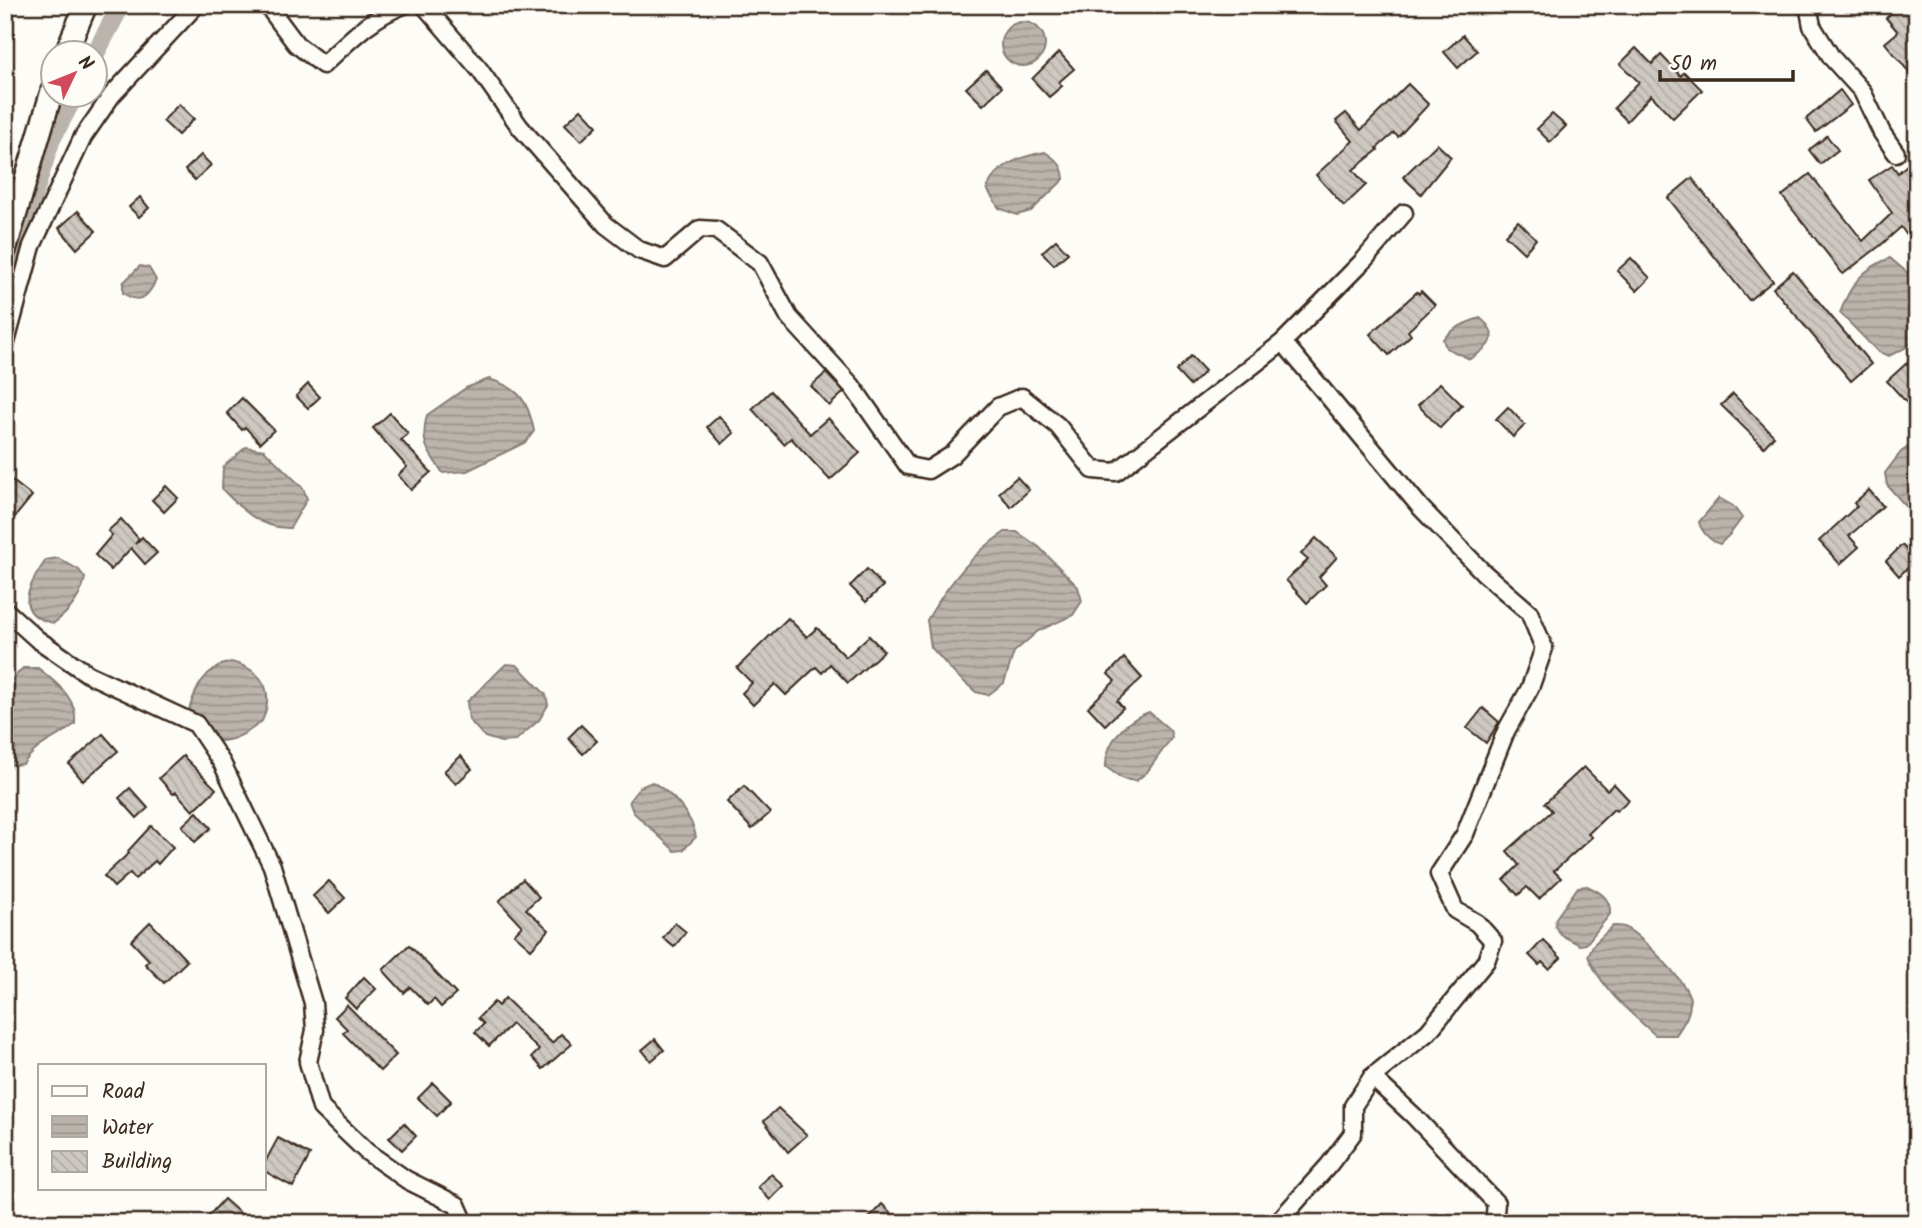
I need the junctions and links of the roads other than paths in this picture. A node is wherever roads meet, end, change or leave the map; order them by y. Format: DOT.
graph roads {
  1 [pos="86,5"];
  2 [pos="196,5"];
  3 [pos="267,5"];
  4 [pos="404,5"];
  5 [pos="424,5"];
  6 [pos="1808,5"];
  7 [pos="72,38"];
  8 [pos="47,108"];
  9 [pos="1896,153"];
  10 [pos="1404,213"];
  11 [pos="5,250"];
  12 [pos="1283,342"];
  13 [pos="5,346"];
  14 [pos="5,610"];
  15 [pos="1372,1077"];
  16 [pos="465,1223"];
  17 [pos="1277,1223"];
  18 [pos="1494,1223"];
  1 -- 7 [label="street"];
  2 -- 13 [label="street"];
  3 -- 4 [label="street"];
  5 -- 12 [label="street"];
  6 -- 9 [label="street"];
  8 -- 11 [label="street"];
  10 -- 12 [label="street"];
  12 -- 15 [label="street"];
  14 -- 16 [label="street"];
  15 -- 17 [label="street"];
  15 -- 18 [label="street"];
}
